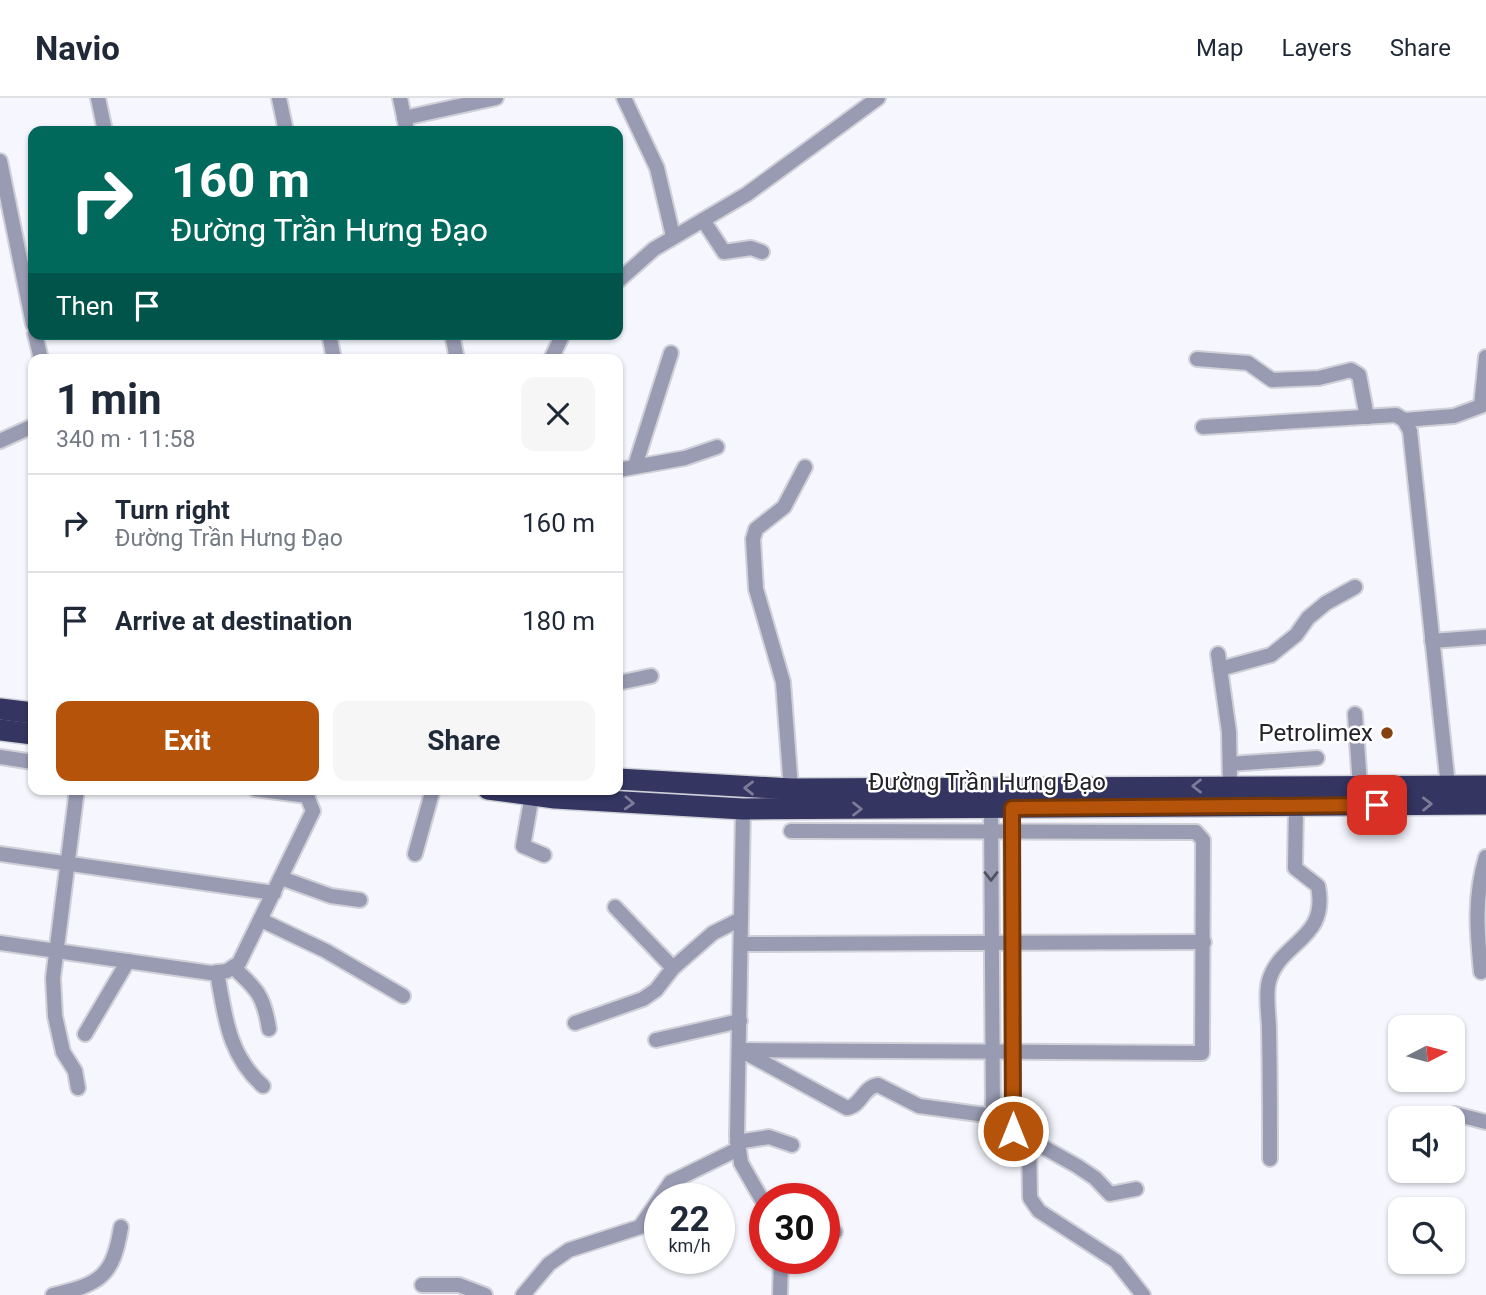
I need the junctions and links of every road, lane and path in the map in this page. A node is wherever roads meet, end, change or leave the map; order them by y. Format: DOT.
graph roads {
  1 [pos="98,98"];
  2 [pos="279,98"];
  3 [pos="400,98"];
  4 [pos="496,98"];
  5 [pos="624,98"];
  6 [pos="878,98"];
  7 [pos="406,125"];
  8 [pos="104,126"];
  9 [pos="285,126"];
  10 [pos="0,161"];
  11 [pos="703,220"];
  12 [pos="6,227"];
  13 [pos="673,236"];
  14 [pos="762,252"];
  15 [pos="623,277"];
  16 [pos="28,306"];
  17 [pos="671,353"];
  18 [pos="1486,357"];
  19 [pos="1197,359"];
  20 [pos="1367,417"];
  21 [pos="1404,420"];
  22 [pos="1203,427"];
  23 [pos="28,428"];
  24 [pos="0,441"];
  25 [pos="717,447"];
  26 [pos="635,466"];
  27 [pos="805,467"];
  28 [pos="623,469"];
  29 [pos="1354,587"];
  30 [pos="1486,637"];
  31 [pos="1432,640"];
  32 [pos="650,676"];
  33 [pos="623,682"];
  34 [pos="0,709"];
  35 [pos="28,712"];
  36 [pos="1355,714"];
  37 [pos="0,730"];
  38 [pos="28,733"];
  39 [pos="0,757"];
  40 [pos="1317,758"];
  41 [pos="28,761"];
  42 [pos="1230,764"];
  43 [pos="623,779"];
  44 [pos="1230,786"];
  45 [pos="1360,786"];
  46 [pos="1448,786"];
  47 [pos="1486,786"];
  48 [pos="791,789"];
  49 [pos="76,795"];
  50 [pos="300,795"];
  51 [pos="431,795"];
  52 [pos="531,795"];
  53 [pos="568,795"];
  54 [pos="1296,796"];
  55 [pos="1486,804"];
  56 [pos="1001,808"];
  57 [pos="743,809"];
  58 [pos="791,831"];
  59 [pos="991,832"];
  60 [pos="1012,832"];
  61 [pos="0,854"];
  62 [pos="415,854"];
  63 [pos="544,855"];
  64 [pos="1486,857"];
  65 [pos="67,864"];
  66 [pos="281,878"];
  67 [pos="274,893"];
  68 [pos="360,900"];
  69 [pos="615,907"];
  70 [pos="741,919"];
  71 [pos="261,920"];
  72 [pos="1203,942"];
  73 [pos="0,943"];
  74 [pos="992,943"];
  75 [pos="1012,943"];
  76 [pos="741,944"];
  77 [pos="56,951"];
  78 [pos="128,961"];
  79 [pos="233,967"];
  80 [pos="673,968"];
  81 [pos="217,972"];
  82 [pos="1482,972"];
  83 [pos="403,996"];
  84 [pos="740,1021"];
  85 [pos="575,1023"];
  86 [pos="269,1029"];
  87 [pos="85,1034"];
  88 [pos="656,1040"];
  89 [pos="740,1050"];
  90 [pos="992,1052"];
  91 [pos="1013,1052"];
  92 [pos="263,1086"];
  93 [pos="78,1088"];
  94 [pos="1465,1117"];
  95 [pos="993,1118"];
  96 [pos="1486,1122"];
  97 [pos="1013,1131"];
  98 [pos="1029,1141"];
  99 [pos="792,1145"];
  100 [pos="737,1146"];
  101 [pos="1270,1159"];
  102 [pos="752,1183"];
  103 [pos="1136,1189"];
  104 [pos="121,1227"];
  105 [pos="781,1274"];
  106 [pos="422,1285"];
  107 [pos="53,1295"];
  108 [pos="485,1295"];
  109 [pos="523,1295"];
  110 [pos="780,1295"];
  111 [pos="1143,1295"];
  1 -- 8 [label="street"];
  2 -- 9 [label="street"];
  3 -- 7 [label="street"];
  4 -- 7 [label="street"];
  5 -- 13 [label="street"];
  6 -- 11 [label="street"];
  10 -- 12 [label="street"];
  11 -- 13 [label="street"];
  11 -- 14 [label="street"];
  12 -- 16 [label="street"];
  13 -- 15 [label="street"];
  17 -- 26 [label="street"];
  18 -- 21 [label="street"];
  19 -- 20 [label="street"];
  20 -- 21 [label="street"];
  20 -- 22 [label="street"];
  21 -- 31 [label="street"];
  23 -- 24 [label="street"];
  25 -- 26 [label="street"];
  26 -- 28 [label="street"];
  27 -- 48 [label="street"];
  29 -- 42 [label="street"];
  30 -- 31 [label="street"];
  31 -- 46 [label="street"];
  32 -- 33 [label="street"];
  34 -- 35 [label="highway"];
  36 -- 45 [label="street"];
  37 -- 38 [label="highway"];
  39 -- 41 [label="street"];
  40 -- 42 [label="street"];
  42 -- 44 [label="street"];
  48 -- 43 [label="highway, Đường Trần Hưng Đạo, one-way"];
  44 -- 48 [label="highway, Đường Trần Hưng Đạo, one-way"];
  44 -- 54 [label="highway, Đường Trần Hưng Đạo"];
  45 -- 46 [label="highway, Đường Trần Hưng Đạo"];
  45 -- 54 [label="highway, Đường Trần Hưng Đạo"];
  46 -- 47 [label="highway, Đường Trần Hưng Đạo"];
  49 -- 65 [label="street"];
  50 -- 66 [label="street"];
  51 -- 62 [label="street"];
  52 -- 63 [label="street"];
  53 -- 57 [label="highway, Đường Trần Hưng Đạo, one-way"];
  54 -- 55 [label="highway, Đường Trần Hưng Đạo, one-way"];
  54 -- 56 [label="highway, Đường Trần Hưng Đạo"];
  54 -- 101 [label="street"];
  57 -- 56 [label="highway, Đường Trần Hưng Đạo, one-way"];
  56 -- 59 [label="street"];
  56 -- 60 [label="street"];
  57 -- 70 [label="street"];
  58 -- 59 [label="street"];
  59 -- 60 [label="street"];
  59 -- 74 [label="street, one-way"];
  60 -- 72 [label="street"];
  60 -- 75 [label="street"];
  61 -- 65 [label="street"];
  64 -- 82 [label="street"];
  65 -- 67 [label="street"];
  65 -- 77 [label="street"];
  66 -- 67 [label="street"];
  66 -- 68 [label="street"];
  67 -- 71 [label="street"];
  69 -- 80 [label="street"];
  70 -- 76 [label="street"];
  70 -- 80 [label="street"];
  71 -- 79 [label="street"];
  71 -- 83 [label="street"];
  72 -- 75 [label="street"];
  72 -- 91 [label="street"];
  73 -- 77 [label="street"];
  74 -- 75 [label="street"];
  74 -- 76 [label="street"];
  74 -- 90 [label="street"];
  75 -- 91 [label="street"];
  76 -- 84 [label="street"];
  77 -- 78 [label="street"];
  77 -- 93 [label="street"];
  78 -- 81 [label="street"];
  78 -- 87 [label="street"];
  79 -- 81 [label="street"];
  79 -- 86 [label="street"];
  80 -- 85 [label="street"];
  81 -- 92 [label="street"];
  84 -- 88 [label="street"];
  84 -- 89 [label="street"];
  89 -- 90 [label="street"];
  89 -- 95 [label="street"];
  89 -- 100 [label="street"];
  90 -- 91 [label="street"];
  90 -- 95 [label="street"];
  91 -- 97 [label="street"];
  94 -- 96 [label="street"];
  95 -- 97 [label="street"];
  97 -- 98 [label="street"];
  98 -- 103 [label="street"];
  98 -- 111 [label="street"];
  99 -- 100 [label="street"];
  100 -- 102 [label="street"];
  100 -- 109 [label="street"];
  104 -- 107 [label="street"];
  105 -- 110 [label="street"];
  106 -- 108 [label="street"];
}
